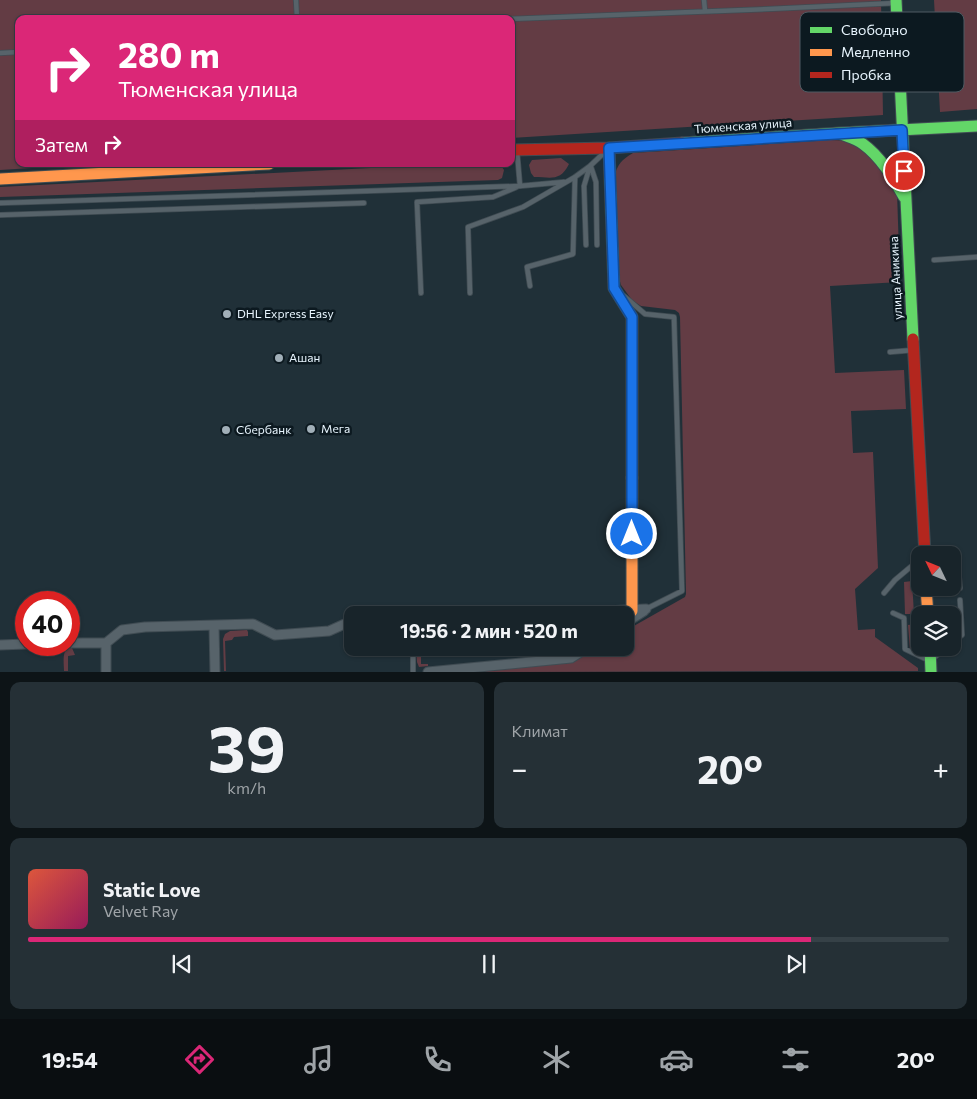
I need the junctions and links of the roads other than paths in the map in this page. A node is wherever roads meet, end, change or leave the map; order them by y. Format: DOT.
graph roads {
  1 [pos="296,0"];
  2 [pos="704,0"];
  3 [pos="896,1"];
  4 [pos="705,12"];
  5 [pos="297,15"];
  6 [pos="515,19"];
  7 [pos="15,52"];
  8 [pos="0,53"];
  9 [pos="900,92"];
  10 [pos="977,126"];
  11 [pos="902,130"];
  12 [pos="840,133"];
  13 [pos="609,148"];
  14 [pos="515,150"];
  15 [pos="515,156"];
  16 [pos="590,166"];
  17 [pos="215,167"];
  18 [pos="574,177"];
  19 [pos="0,179"];
  20 [pos="565,182"];
  21 [pos="520,186"];
  22 [pos="906,200"];
  23 [pos="0,203"];
  24 [pos="364,203"];
  25 [pos="0,215"];
  26 [pos="586,245"];
  27 [pos="597,245"];
  28 [pos="977,257"];
  29 [pos="934,260"];
  30 [pos="530,286"];
  31 [pos="614,288"];
  32 [pos="421,293"];
  33 [pos="470,293"];
  34 [pos="914,350"];
  35 [pos="890,352"];
  36 [pos="925,546"];
  37 [pos="911,567"];
  38 [pos="884,593"];
  39 [pos="960,600"];
  40 [pos="632,606"];
  41 [pos="960,606"];
  42 [pos="646,609"];
  43 [pos="634,611"];
  44 [pos="893,613"];
  45 [pos="634,617"];
  46 [pos="961,618"];
  47 [pos="213,622"];
  48 [pos="344,624"];
  49 [pos="961,636"];
  50 [pos="80,643"];
  51 [pos="106,643"];
  52 [pos="15,644"];
  53 [pos="0,645"];
  54 [pos="413,656"];
  55 [pos="574,656"];
  56 [pos="939,656"];
  57 [pos="571,658"];
  58 [pos="931,666"];
  59 [pos="106,672"];
  60 [pos="215,672"];
  61 [pos="413,672"];
  62 [pos="428,672"];
  1 -- 5 [label="lane"];
  2 -- 4 [label="lane"];
  3 -- 4 [label="lane"];
  4 -- 6 [label="lane"];
  7 -- 8 [label="lane"];
  9 -- 11 [label="street, улица Аникина"];
  10 -- 11 [label="street, Тюменская улица"];
  11 -- 12 [label="street, Тюменская улица"];
  11 -- 22 [label="street, улица Аникина"];
  12 -- 13 [label="street, Тюменская улица"];
  12 -- 22 [label="street"];
  13 -- 14 [label="street, Тюменская улица"];
  13 -- 16 [label="lane"];
  13 -- 31 [label="street"];
  15 -- 21 [label="lane"];
  16 -- 18 [label="lane"];
  16 -- 26 [label="lane"];
  16 -- 27 [label="lane"];
  17 -- 19 [label="street"];
  18 -- 20 [label="lane"];
  18 -- 30 [label="lane"];
  20 -- 21 [label="lane"];
  20 -- 33 [label="lane"];
  21 -- 23 [label="lane"];
  21 -- 32 [label="lane"];
  22 -- 34 [label="street, улица Аникина"];
  24 -- 25 [label="lane"];
  28 -- 29 [label="lane"];
  31 -- 40 [label="street"];
  31 -- 42 [label="lane"];
  34 -- 35 [label="lane"];
  34 -- 36 [label="street, улица Аникина"];
  37 -- 38 [label="lane"];
  39 -- 41 [label="lane"];
  42 -- 43 [label="street"];
  42 -- 45 [label="street"];
  44 -- 58 [label="lane"];
  46 -- 49 [label="lane"];
  47 -- 48 [label="street"];
  47 -- 51 [label="street"];
  47 -- 60 [label="street"];
  50 -- 51 [label="street"];
  51 -- 59 [label="street"];
  52 -- 53 [label="street"];
  54 -- 61 [label="lane"];
  55 -- 57 [label="street"];
  56 -- 58 [label="lane"];
  57 -- 62 [label="street"];
}
